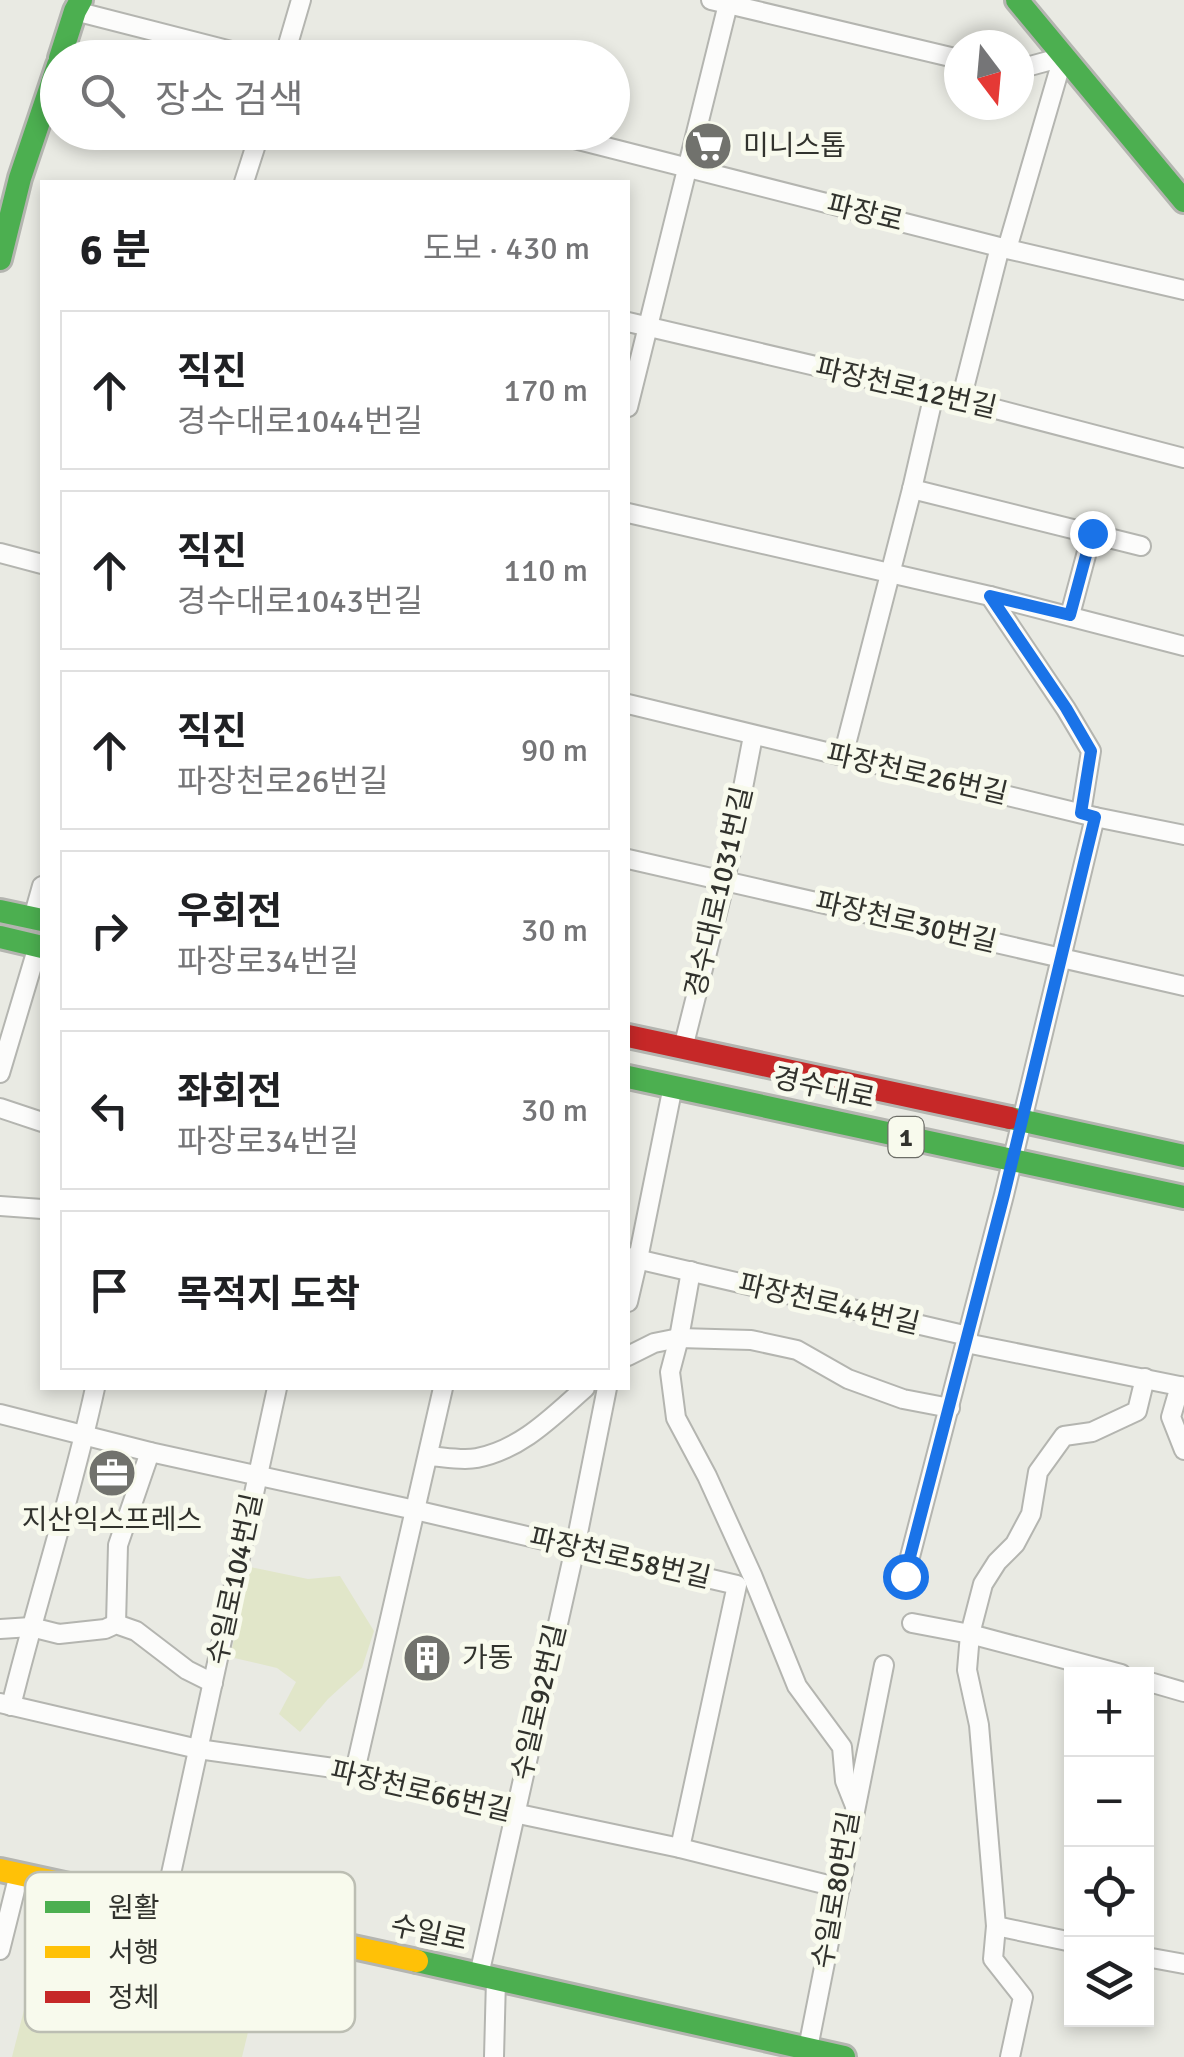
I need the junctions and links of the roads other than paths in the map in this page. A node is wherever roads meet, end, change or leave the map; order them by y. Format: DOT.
graph roads {
  1 [pos="301,0"];
  2 [pos="1017,0"];
  3 [pos="723,1"];
  4 [pos="78,6"];
  5 [pos="66,40"];
  6 [pos="196,40"];
  7 [pos="289,40"];
  8 [pos="944,55"];
  9 [pos="1063,57"];
  10 [pos="1034,65"];
  11 [pos="40,106"];
  12 [pos="254,150"];
  13 [pos="615,150"];
  14 [pos="686,169"];
  15 [pos="10,173"];
  16 [pos="245,180"];
  17 [pos="1184,201"];
  18 [pos="1003,248"];
  19 [pos="0,259"];
  20 [pos="1184,290"];
  21 [pos="630,323"];
  22 [pos="648,328"];
  23 [pos="934,394"];
  24 [pos="630,399"];
  25 [pos="961,400"];
  26 [pos="1184,458"];
  27 [pos="912,489"];
  28 [pos="630,513"];
  29 [pos="1092,533"];
  30 [pos="1141,546"];
  31 [pos="0,553"];
  32 [pos="40,563"];
  33 [pos="890,572"];
  34 [pos="990,596"];
  35 [pos="1070,615"];
  36 [pos="1184,646"];
  37 [pos="630,705"];
  38 [pos="753,736"];
  39 [pos="843,756"];
  40 [pos="1088,815"];
  41 [pos="1184,835"];
  42 [pos="630,858"];
  43 [pos="725,881"];
  44 [pos="40,888"];
  45 [pos="18,916"];
  46 [pos="0,937"];
  47 [pos="40,946"];
  48 [pos="1062,958"];
  49 [pos="1184,986"];
  50 [pos="630,1036"];
  51 [pos="683,1048"];
  52 [pos="0,1073"];
  53 [pos="630,1077"];
  54 [pos="672,1086"];
  55 [pos="0,1108"];
  56 [pos="40,1121"];
  57 [pos="1022,1121"];
  58 [pos="1184,1156"];
  59 [pos="1012,1160"];
  60 [pos="1184,1196"];
  61 [pos="0,1206"];
  62 [pos="40,1209"];
  63 [pos="633,1258"];
  64 [pos="690,1271"];
  65 [pos="630,1284"];
  66 [pos="679,1338"];
  67 [pos="967,1340"];
  68 [pos="630,1355"];
  69 [pos="1144,1378"];
  70 [pos="1182,1387"];
  71 [pos="95,1390"];
  72 [pos="277,1390"];
  73 [pos="443,1390"];
  74 [pos="583,1390"];
  75 [pos="607,1390"];
  76 [pos="950,1408"];
  77 [pos="1136,1411"];
  78 [pos="0,1414"];
  79 [pos="1171,1417"];
  80 [pos="84,1436"];
  81 [pos="1184,1450"];
  82 [pos="150,1452"];
  83 [pos="428,1456"];
  84 [pos="257,1474"];
  85 [pos="416,1510"];
  86 [pos="576,1548"];
  87 [pos="905,1576"];
  88 [pos="912,1623"];
  89 [pos="116,1624"];
  90 [pos="30,1627"];
  91 [pos="0,1629"];
  92 [pos="970,1634"];
  93 [pos="884,1665"];
  94 [pos="1095,1667"];
  95 [pos="212,1683"];
  96 [pos="1154,1684"];
  97 [pos="1184,1692"];
  98 [pos="6,1705"];
  99 [pos="198,1749"];
  100 [pos="355,1771"];
  101 [pos="855,1806"];
  102 [pos="514,1813"];
  103 [pos="680,1848"];
  104 [pos="10,1872"];
  105 [pos="171,1872"];
  106 [pos="840,1888"];
  107 [pos="996,1926"];
  108 [pos="1064,1940"];
  109 [pos="355,1948"];
  110 [pos="0,1950"];
  111 [pos="1154,1958"];
  112 [pos="1184,1964"];
  113 [pos="487,1977"];
  114 [pos="808,2048"];
  115 [pos="494,2057"];
  116 [pos="844,2057"];
  117 [pos="1010,2057"];
  1 -- 7 [label="street"];
  2 -- 9 [label="main road"];
  3 -- 8 [label="street"];
  3 -- 14 [label="street"];
  4 -- 5 [label="main road"];
  4 -- 6 [label="street"];
  9 -- 10 [label="street"];
  9 -- 17 [label="main road"];
  9 -- 18 [label="street"];
  11 -- 15 [label="main road"];
  12 -- 16 [label="street"];
  13 -- 14 [label="street, 파장로"];
  14 -- 18 [label="street, 파장로"];
  14 -- 22 [label="street"];
  15 -- 19 [label="main road"];
  18 -- 20 [label="street, 파장로"];
  18 -- 25 [label="street"];
  21 -- 22 [label="street, 파장천로12번길"];
  22 -- 23 [label="street, 파장천로12번길"];
  22 -- 24 [label="street"];
  23 -- 25 [label="street, 파장천로12번길"];
  23 -- 27 [label="street"];
  25 -- 26 [label="street, 파장천로12번길"];
  27 -- 29 [label="street"];
  27 -- 33 [label="street"];
  28 -- 33 [label="street"];
  29 -- 30 [label="street"];
  29 -- 35 [label="street"];
  31 -- 32 [label="street"];
  33 -- 34 [label="street"];
  33 -- 39 [label="street"];
  34 -- 35 [label="street"];
  34 -- 40 [label="street"];
  35 -- 36 [label="street"];
  37 -- 38 [label="street, 파장천로26번길"];
  38 -- 39 [label="street, 파장천로26번길"];
  38 -- 43 [label="street, 경수대로1031번길"];
  39 -- 40 [label="street, 파장천로26번길"];
  40 -- 41 [label="street, 파장천로26번길"];
  40 -- 48 [label="street"];
  42 -- 43 [label="street, 파장천로30번길"];
  43 -- 48 [label="street, 파장천로30번길"];
  43 -- 51 [label="street, 경수대로1031번길"];
  44 -- 45 [label="street"];
  46 -- 47 [label="main road"];
  47 -- 52 [label="street"];
  48 -- 49 [label="street, 파장천로30번길"];
  48 -- 57 [label="street"];
  50 -- 51 [label="main road, 경수대로 / 1"];
  51 -- 57 [label="main road, 경수대로 / 1"];
  53 -- 54 [label="main road, 경수대로 / 1"];
  54 -- 59 [label="main road, 경수대로 / 1"];
  54 -- 63 [label="street"];
  55 -- 56 [label="street"];
  57 -- 58 [label="main road, 경수대로 / 1"];
  57 -- 59 [label="street"];
  59 -- 60 [label="main road, 경수대로 / 1"];
  59 -- 67 [label="street"];
  61 -- 62 [label="street"];
  63 -- 64 [label="street, 파장천로44번길"];
  63 -- 65 [label="street"];
  64 -- 66 [label="street"];
  64 -- 67 [label="street, 파장천로44번길"];
  66 -- 68 [label="street"];
  66 -- 76 [label="street"];
  66 -- 101 [label="street, 수일로80번길"];
  67 -- 69 [label="street, 파장천로44번길"];
  67 -- 76 [label="street"];
  69 -- 70 [label="street, 파장천로44번길"];
  69 -- 77 [label="street"];
  70 -- 79 [label="street"];
  71 -- 80 [label="street"];
  72 -- 84 [label="street, 수일로104번길"];
  73 -- 83 [label="street"];
  74 -- 83 [label="street"];
  75 -- 86 [label="street, 수일로92번길"];
  76 -- 87 [label="street"];
  77 -- 79 [label="street"];
  77 -- 92 [label="street"];
  78 -- 80 [label="street, 파장천로58번길"];
  79 -- 81 [label="street"];
  80 -- 82 [label="street, 파장천로58번길"];
  80 -- 90 [label="street"];
  82 -- 84 [label="street, 파장천로58번길"];
  82 -- 89 [label="street"];
  83 -- 85 [label="street"];
  84 -- 85 [label="street, 파장천로58번길"];
  84 -- 95 [label="street, 수일로104번길"];
  85 -- 86 [label="street, 파장천로58번길"];
  85 -- 100 [label="street"];
  86 -- 102 [label="street, 수일로92번길"];
  86 -- 103 [label="street, 파장천로58번길"];
  88 -- 92 [label="street"];
  89 -- 90 [label="street"];
  89 -- 95 [label="street, 수일로104번길"];
  90 -- 91 [label="street"];
  90 -- 98 [label="street"];
  92 -- 94 [label="street"];
  92 -- 107 [label="street"];
  93 -- 101 [label="street"];
  95 -- 99 [label="street, 수일로104번길"];
  96 -- 97 [label="street"];
  98 -- 99 [label="street, 파장천로66번길"];
  99 -- 100 [label="street, 파장천로66번길"];
  99 -- 105 [label="street, 수일로104번길"];
  100 -- 102 [label="street, 파장천로66번길"];
  101 -- 106 [label="street, 수일로80번길"];
  102 -- 103 [label="street, 파장천로66번길"];
  102 -- 113 [label="street, 수일로92번길"];
  103 -- 106 [label="street, 파장천로66번길"];
  104 -- 110 [label="street"];
  106 -- 114 [label="street, 수일로80번길"];
  107 -- 108 [label="street"];
  107 -- 117 [label="street"];
  109 -- 113 [label="main road, 수일로"];
  111 -- 112 [label="street"];
  113 -- 114 [label="main road, 수일로"];
  113 -- 115 [label="street, 수일로92번길"];
  114 -- 116 [label="main road, 수일로"];
}
